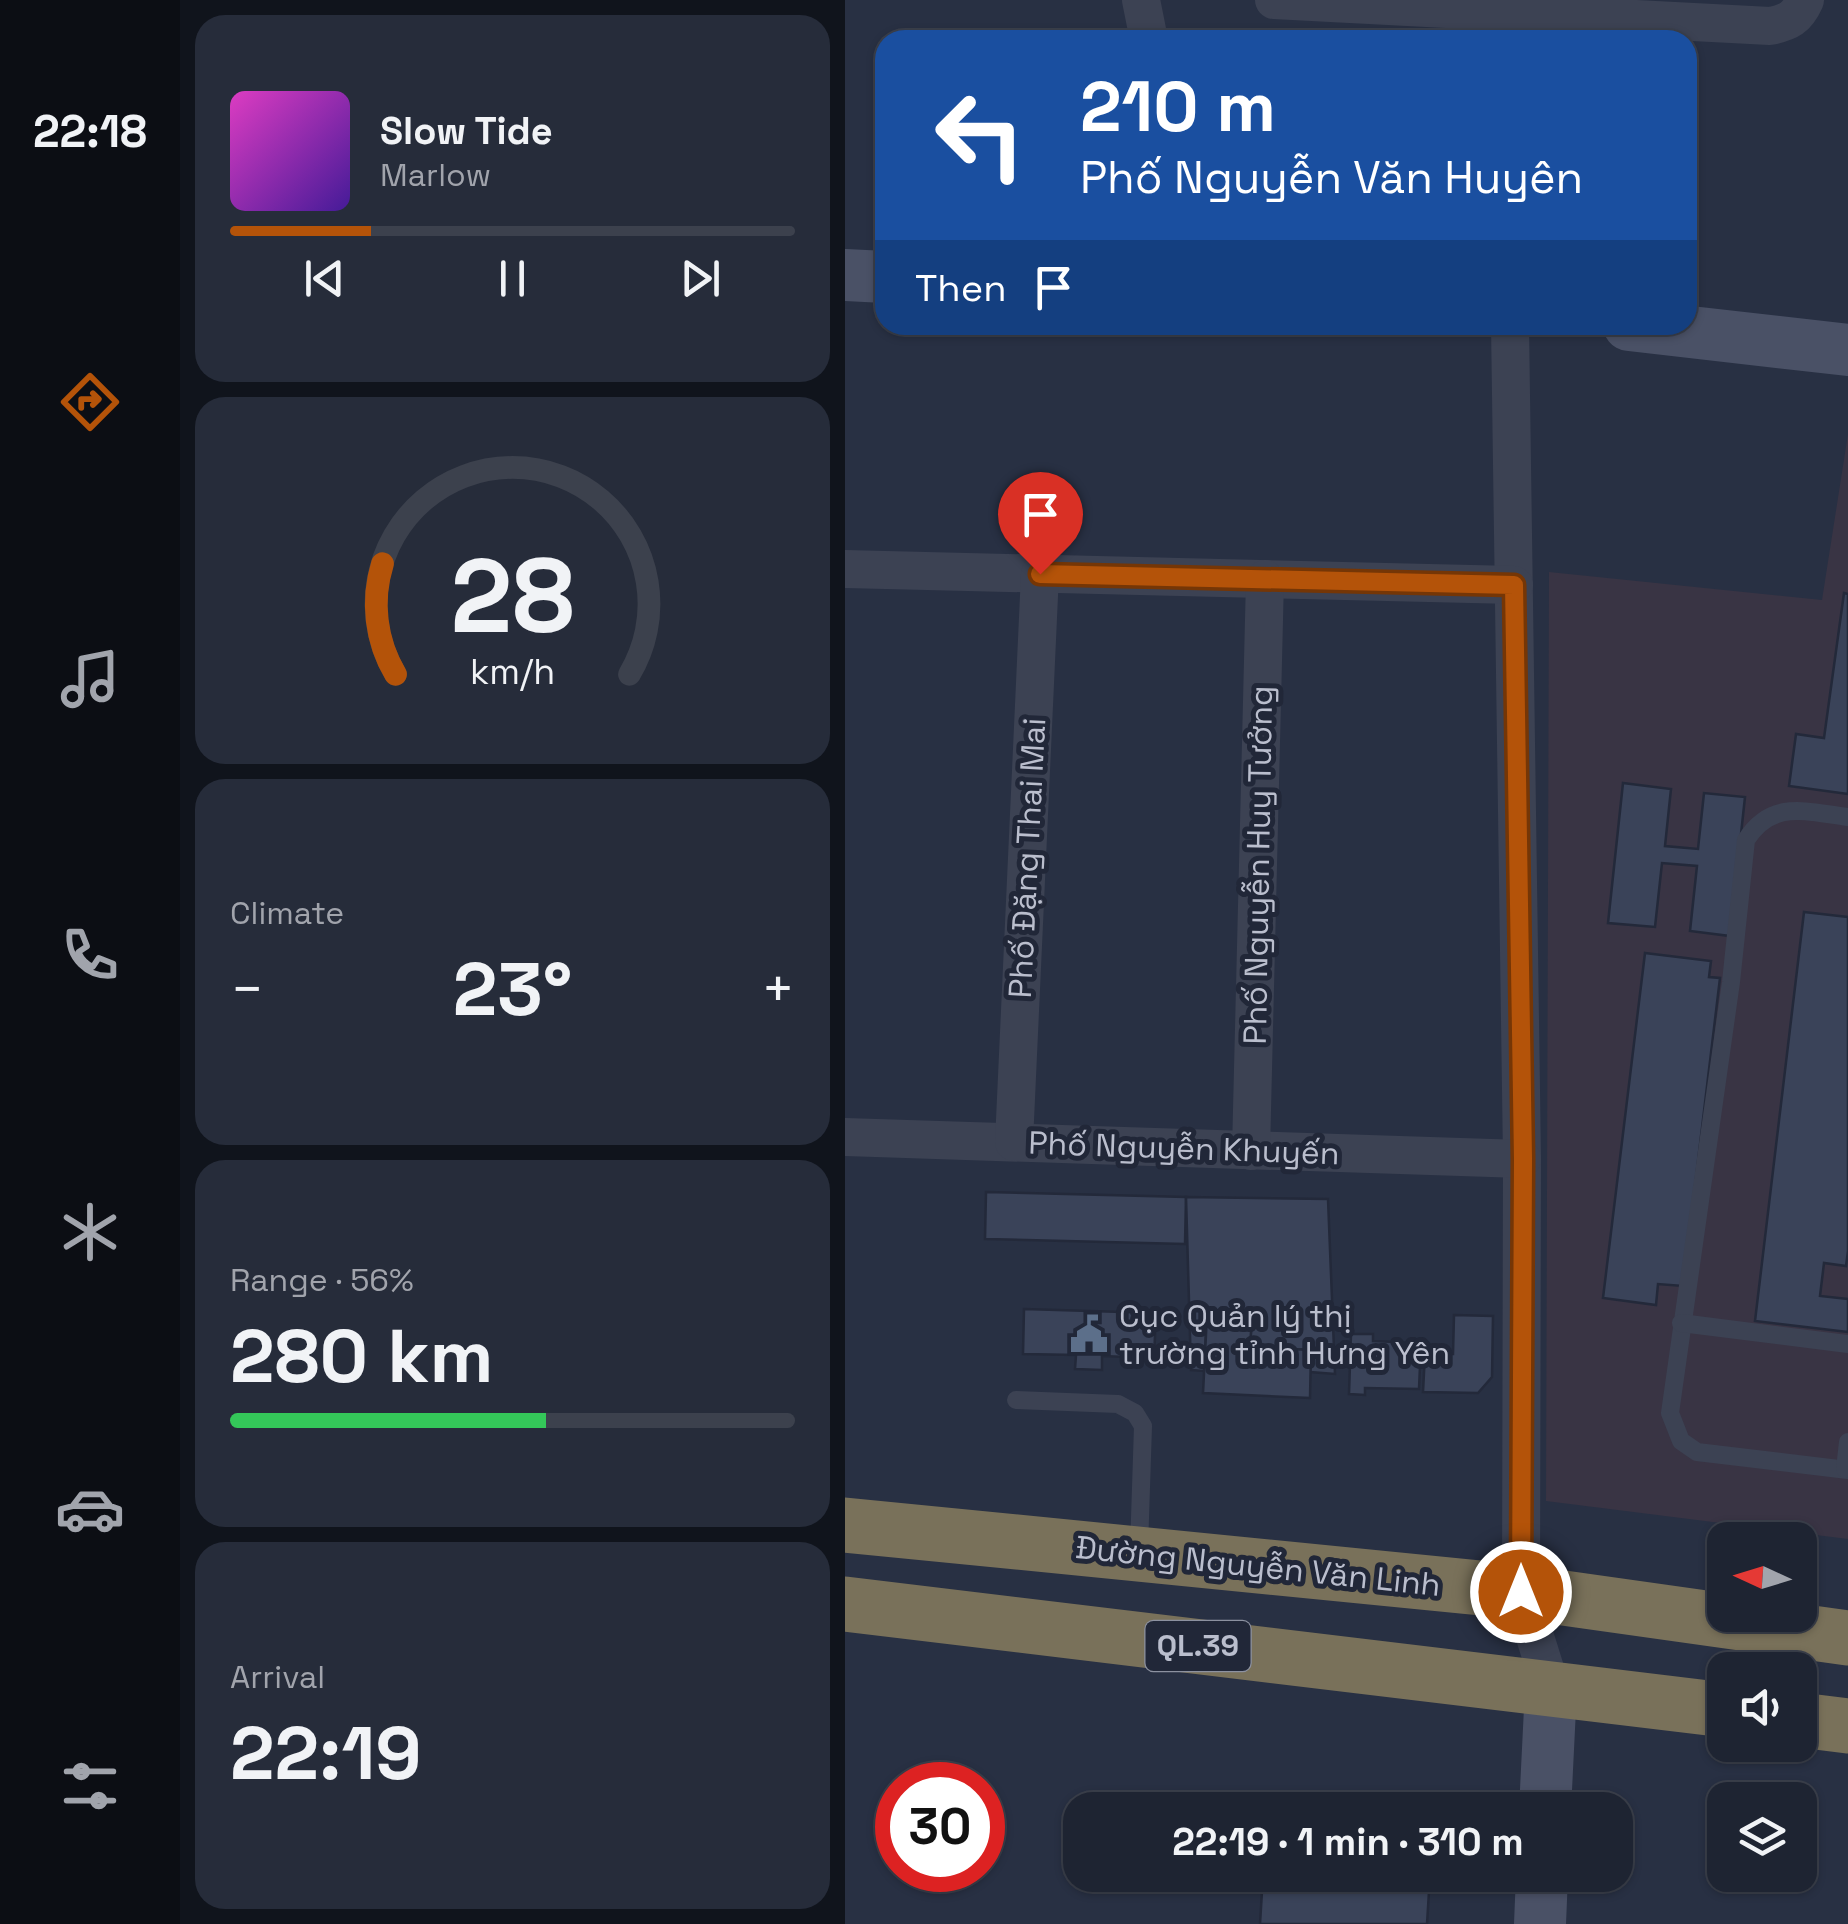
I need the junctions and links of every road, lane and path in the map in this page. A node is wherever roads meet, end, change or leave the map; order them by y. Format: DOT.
graph roads {
  1 [pos="1141,0"];
  2 [pos="1274,0"];
  3 [pos="1805,0"];
  4 [pos="1319,1"];
  5 [pos="1517,18"];
  6 [pos="1147,30"];
  7 [pos="845,276"];
  8 [pos="875,277"];
  9 [pos="1697,333"];
  10 [pos="1510,335"];
  11 [pos="1848,350"];
  12 [pos="845,568"];
  13 [pos="1040,574"];
  14 [pos="1265,579"];
  15 [pos="1514,585"];
  16 [pos="1848,817"];
  17 [pos="845,1138"];
  18 [pos="1013,1142"];
  19 [pos="1251,1150"];
  20 [pos="1523,1159"];
  21 [pos="1681,1323"];
  22 [pos="1848,1344"];
  23 [pos="1016,1400"];
  24 [pos="1848,1442"];
  25 [pos="1847,1470"];
  26 [pos="845,1525"];
  27 [pos="1139,1554"];
  28 [pos="1521,1592"];
  29 [pos="845,1604"];
  30 [pos="1848,1638"];
  31 [pos="1551,1688"];
  32 [pos="1707,1708"];
  33 [pos="1817,1722"];
  34 [pos="1848,1726"];
  35 [pos="1546,1792"];
  36 [pos="1541,1892"];
  37 [pos="1540,1924"];
  1 -- 6 [label="street"];
  2 -- 4 [label="street"];
  3 -- 5 [label="street"];
  4 -- 5 [label="street"];
  7 -- 8 [label="street"];
  9 -- 11 [label="street"];
  10 -- 15 [label="street"];
  12 -- 13 [label="street"];
  13 -- 14 [label="street"];
  13 -- 18 [label="street, Phố Đặng Thai Mai"];
  14 -- 15 [label="street"];
  14 -- 19 [label="street, Phố Nguyễn Huy Tưởng"];
  15 -- 20 [label="street"];
  16 -- 21 [label="lane"];
  17 -- 18 [label="street, Phố Nguyễn Khuyến"];
  18 -- 19 [label="street, Phố Nguyễn Khuyến"];
  19 -- 20 [label="street, Phố Nguyễn Khuyến"];
  20 -- 28 [label="street"];
  21 -- 22 [label="lane"];
  21 -- 25 [label="lane"];
  23 -- 27 [label="lane"];
  24 -- 25 [label="lane"];
  26 -- 27 [label="highway, Đường Nguyễn Văn Linh"];
  27 -- 28 [label="highway, Đường Nguyễn Văn Linh"];
  28 -- 30 [label="highway, Đường Nguyễn Văn Linh"];
  28 -- 31 [label="street"];
  29 -- 31 [label="highway, QL.39"];
  31 -- 32 [label="highway, QL.39"];
  31 -- 35 [label="street"];
  33 -- 34 [label="highway"];
  36 -- 37 [label="street"];
}
